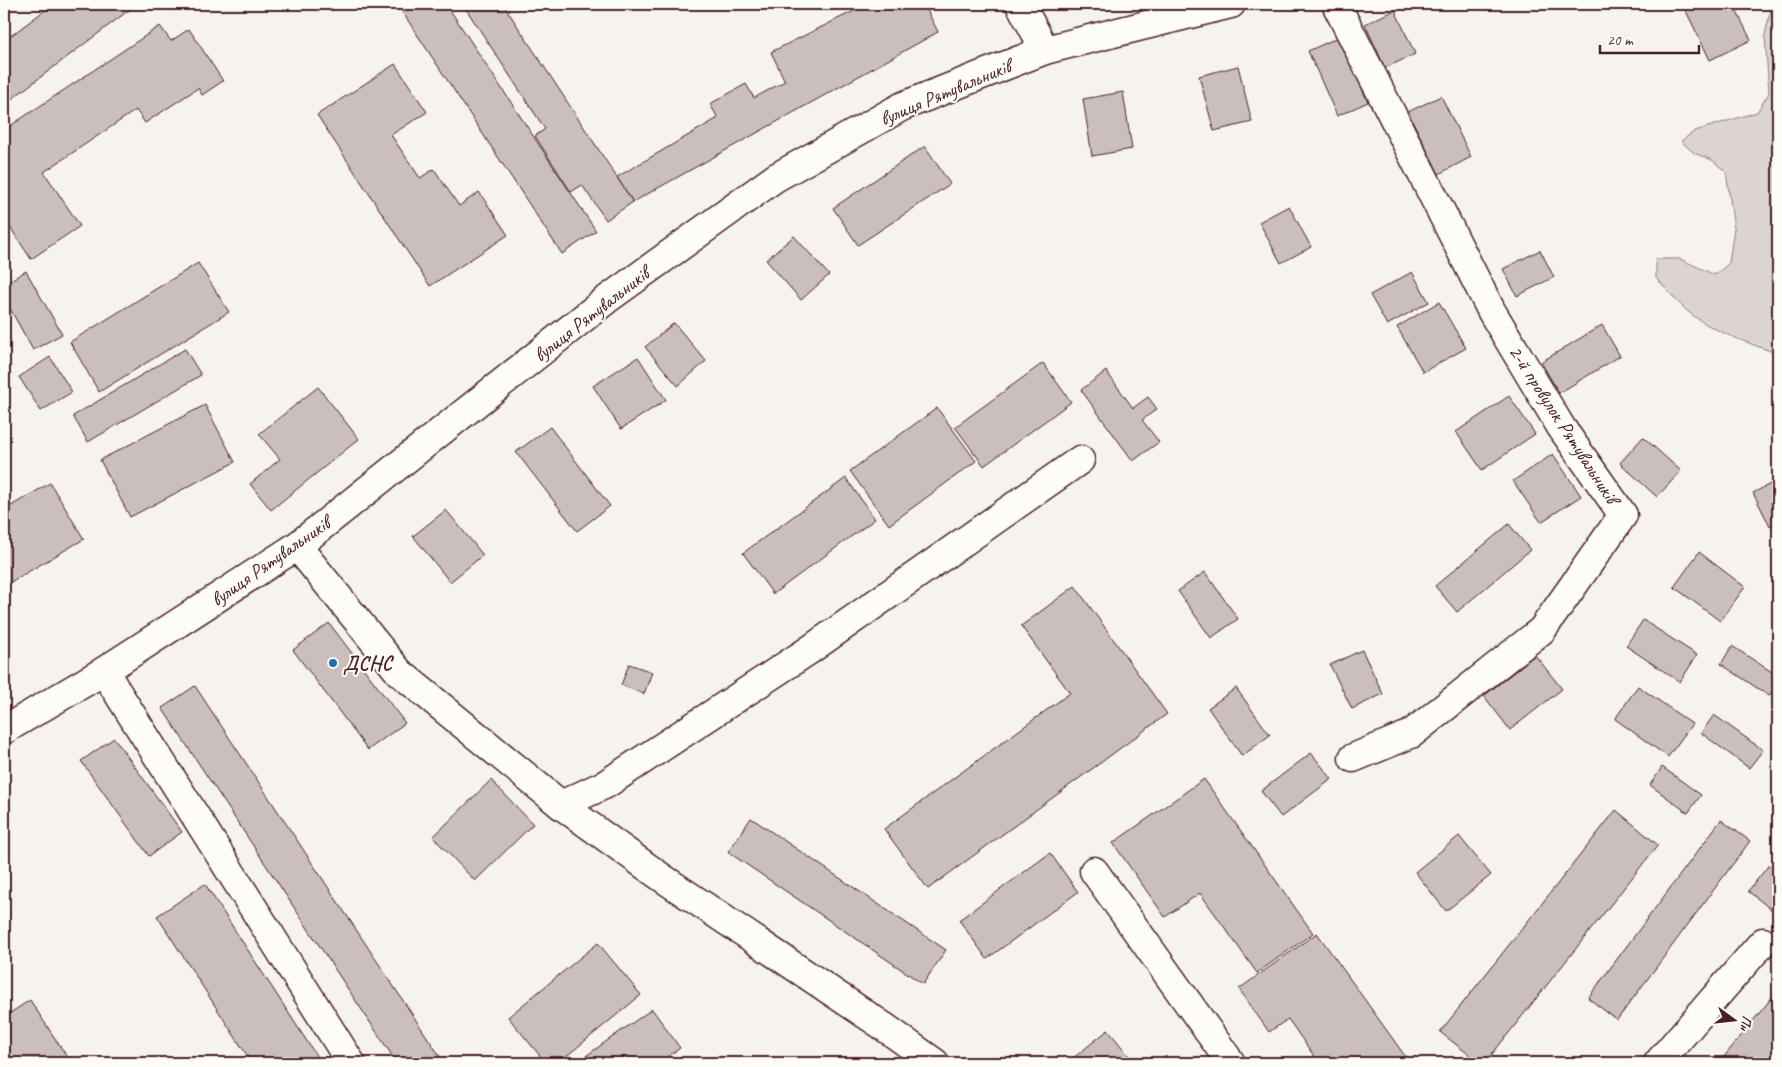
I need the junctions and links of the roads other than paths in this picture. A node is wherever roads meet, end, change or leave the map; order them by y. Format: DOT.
graph roads {
  1 [pos="1020,4"];
  2 [pos="1231,4"];
  3 [pos="1336,4"];
  4 [pos="1045,50"];
  5 [pos="1080,460"];
  6 [pos="297,546"];
  7 [pos="104,671"];
  8 [pos="4,730"];
  9 [pos="1353,758"];
  10 [pos="561,805"];
  11 [pos="1094,871"];
  12 [pos="1763,942"];
  13 [pos="351,1063"];
  14 [pos="935,1063"];
  15 [pos="1231,1063"];
  16 [pos="1658,1063"];
  1 -- 4 [label="street"];
  2 -- 4 [label="street, вулиця Рятувальників"];
  3 -- 9 [label="street, 2-й провулок Рятувальників"];
  4 -- 6 [label="street, вулиця Рятувальників"];
  5 -- 10 [label="street"];
  6 -- 7 [label="street, вулиця Рятувальників"];
  6 -- 10 [label="street"];
  7 -- 8 [label="street, вулиця Рятувальників"];
  7 -- 13 [label="street"];
  10 -- 14 [label="street"];
  11 -- 15 [label="street"];
  12 -- 16 [label="street"];
}
